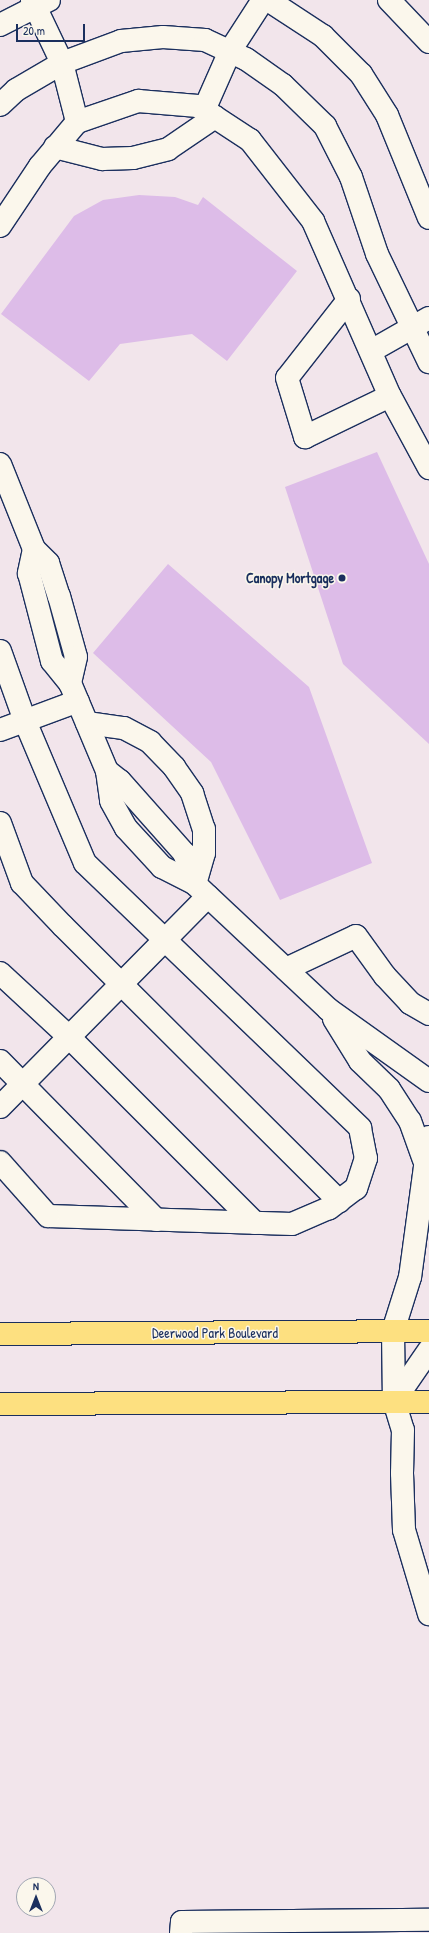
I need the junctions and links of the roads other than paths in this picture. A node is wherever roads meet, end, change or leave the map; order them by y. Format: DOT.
graph roads {
  1 [pos="263,0"];
  2 [pos="268,0"];
  3 [pos="390,0"];
  4 [pos="38,2"];
  5 [pos="0,25"];
  6 [pos="429,42"];
  7 [pos="230,51"];
  8 [pos="62,63"];
  9 [pos="0,105"];
  10 [pos="210,114"];
  11 [pos="76,122"];
  12 [pos="56,148"];
  13 [pos="429,218"];
  14 [pos="0,226"];
  15 [pos="349,299"];
  16 [pos="420,322"];
  17 [pos="371,351"];
  18 [pos="429,362"];
  19 [pos="390,396"];
  20 [pos="0,464"];
  21 [pos="429,468"];
  22 [pos="0,651"];
  23 [pos="74,692"];
  24 [pos="25,721"];
  25 [pos="87,722"];
  26 [pos="0,730"];
  27 [pos="0,822"];
  28 [pos="202,890"];
  29 [pos="166,939"];
  30 [pos="286,970"];
  31 [pos="0,973"];
  32 [pos="121,984"];
  33 [pos="328,1009"];
  34 [pos="429,1014"];
  35 [pos="69,1037"];
  36 [pos="0,1061"];
  37 [pos="428,1078"];
  38 [pos="22,1084"];
  39 [pos="0,1107"];
  40 [pos="429,1137"];
  41 [pos="424,1161"];
  42 [pos="0,1162"];
  43 [pos="339,1201"];
  44 [pos="156,1220"];
  45 [pos="255,1223"];
  46 [pos="393,1331"];
  47 [pos="429,1331"];
  48 [pos="0,1334"];
  49 [pos="429,1350"];
  50 [pos="394,1402"];
  51 [pos="429,1402"];
  52 [pos="0,1404"];
  53 [pos="429,1614"];
  54 [pos="429,1920"];
  55 [pos="182,1933"];
  1 -- 7 [label="lane"];
  2 -- 13 [label="lane"];
  3 -- 6 [label="lane"];
  4 -- 5 [label="lane"];
  4 -- 8 [label="lane"];
  7 -- 8 [label="lane"];
  7 -- 10 [label="lane"];
  7 -- 16 [label="lane"];
  8 -- 9 [label="lane"];
  8 -- 11 [label="lane"];
  10 -- 11 [label="lane"];
  10 -- 12 [label="lane"];
  10 -- 15 [label="lane"];
  11 -- 12 [label="lane"];
  12 -- 14 [label="lane"];
  15 -- 17 [label="lane"];
  15 -- 19 [label="lane"];
  16 -- 17 [label="lane"];
  16 -- 18 [label="lane"];
  17 -- 19 [label="lane"];
  19 -- 21 [label="lane"];
  20 -- 23 [label="lane"];
  22 -- 24 [label="lane"];
  23 -- 24 [label="lane"];
  23 -- 25 [label="lane"];
  24 -- 26 [label="lane"];
  24 -- 29 [label="lane"];
  25 -- 28 [label="lane"];
  25 -- 28 [label="lane"];
  27 -- 32 [label="lane"];
  28 -- 29 [label="lane"];
  28 -- 30 [label="lane"];
  29 -- 32 [label="lane"];
  29 -- 43 [label="lane"];
  30 -- 33 [label="lane"];
  30 -- 34 [label="lane"];
  31 -- 35 [label="lane"];
  32 -- 35 [label="lane"];
  32 -- 43 [label="lane"];
  33 -- 37 [label="lane"];
  33 -- 41 [label="lane"];
  35 -- 38 [label="lane"];
  35 -- 45 [label="lane"];
  36 -- 38 [label="lane"];
  38 -- 39 [label="lane"];
  38 -- 44 [label="lane"];
  40 -- 41 [label="lane"];
  41 -- 46 [label="lane"];
  42 -- 44 [label="lane"];
  43 -- 45 [label="lane"];
  44 -- 45 [label="lane"];
  46 -- 47 [label="main road, Deerwood Park Boulevard"];
  46 -- 48 [label="main road, Deerwood Park Boulevard"];
  46 -- 50 [label="lane"];
  49 -- 50 [label="lane"];
  50 -- 51 [label="main road"];
  50 -- 52 [label="main road"];
  50 -- 53 [label="lane"];
  54 -- 55 [label="lane"];
}
